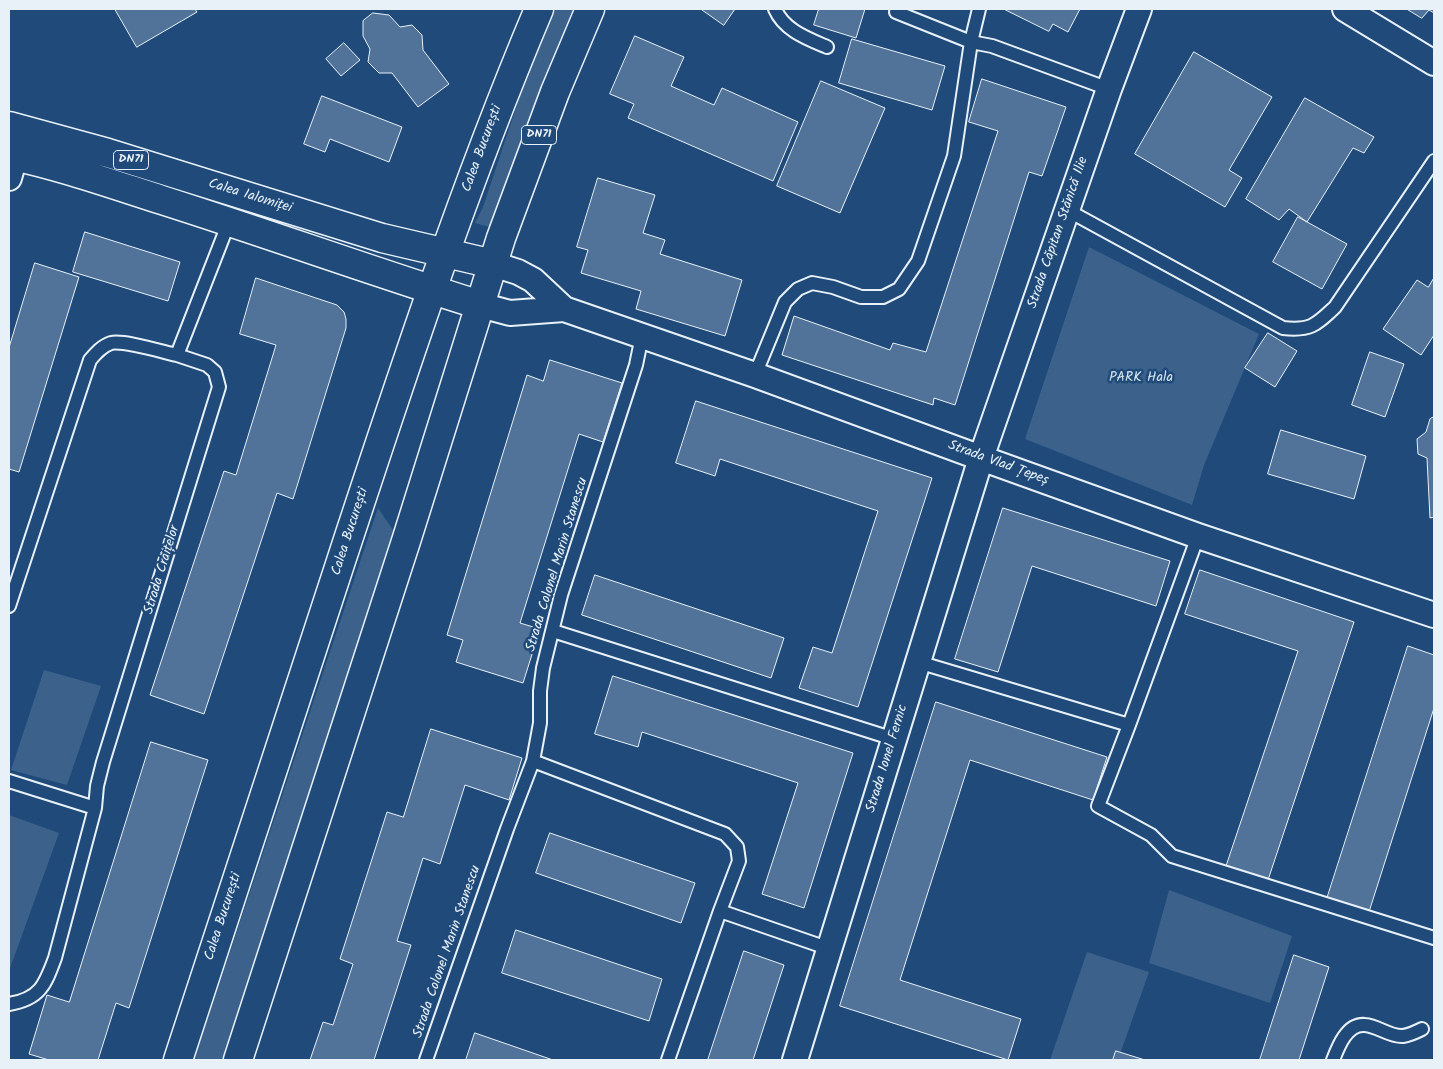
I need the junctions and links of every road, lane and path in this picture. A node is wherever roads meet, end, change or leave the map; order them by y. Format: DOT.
graph roads {
  1 [pos="539,9"];
  2 [pos="590,9"];
  3 [pos="775,9"];
  4 [pos="979,9"];
  5 [pos="1139,9"];
  6 [pos="1345,9"];
  7 [pos="896,12"];
  8 [pos="971,42"];
  9 [pos="826,47"];
  10 [pos="1434,63"];
  11 [pos="1109,89"];
  12 [pos="16,128"];
  13 [pos="1434,161"];
  14 [pos="11,163"];
  15 [pos="1067,210"];
  16 [pos="229,222"];
  17 [pos="446,253"];
  18 [pos="493,264"];
  19 [pos="432,290"];
  20 [pos="480,305"];
  21 [pos="564,309"];
  22 [pos="642,336"];
  23 [pos="177,355"];
  24 [pos="756,375"];
  25 [pos="981,458"];
  26 [pos="1198,536"];
  27 [pos="9,606"];
  28 [pos="1434,615"];
  29 [pos="552,631"];
  30 [pos="918,662"];
  31 [pos="1129,726"];
  32 [pos="894,739"];
  33 [pos="533,761"];
  34 [pos="9,781"];
  35 [pos="95,808"];
  36 [pos="720,911"];
  37 [pos="1434,938"];
  38 [pos="830,949"];
  39 [pos="9,1004"];
  40 [pos="1422,1029"];
  41 [pos="178,1060"];
  42 [pos="238,1060"];
  43 [pos="426,1060"];
  44 [pos="668,1060"];
  45 [pos="795,1060"];
  46 [pos="1333,1060"];
  1 -- 17 [label="main road, Calea București"];
  2 -- 18 [label="main road, DN71"];
  3 -- 9 [label="lane"];
  4 -- 8 [label="lane"];
  5 -- 11 [label="street, Strada Căpitan Stănică Ilie"];
  6 -- 10 [label="street"];
  7 -- 8 [label="lane"];
  8 -- 11 [label="lane"];
  8 -- 24 [label="lane"];
  11 -- 15 [label="street, Strada Căpitan Stănică Ilie"];
  12 -- 14 [label="street"];
  12 -- 17 [label="main road, Calea Ialomiței / DN71"];
  13 -- 15 [label="lane"];
  14 -- 16 [label="main road, DN71"];
  15 -- 25 [label="street, Strada Căpitan Stănică Ilie"];
  16 -- 19 [label="main road, DN71"];
  16 -- 23 [label="lane"];
  17 -- 18 [label="main road, Calea Ialomiței"];
  17 -- 19 [label="main road, Calea București"];
  18 -- 20 [label="main road, DN71"];
  18 -- 21 [label="street, Strada Vlad Țepeș"];
  19 -- 20 [label="main road, DN71"];
  19 -- 41 [label="main road, Calea București"];
  20 -- 21 [label="street, Strada Vlad Țepeș"];
  20 -- 42 [label="main road"];
  21 -- 22 [label="street, Strada Vlad Țepeș"];
  22 -- 24 [label="street, Strada Vlad Țepeș"];
  22 -- 29 [label="lane, Strada Colonel Marin Stanescu"];
  23 -- 27 [label="lane, Strada Crăițelor"];
  23 -- 35 [label="lane, Strada Crăițelor"];
  24 -- 25 [label="street, Strada Vlad Țepeș"];
  25 -- 26 [label="street, Strada Vlad Țepeș"];
  25 -- 30 [label="street, Strada Ionel Fernic"];
  26 -- 28 [label="street, Strada Vlad Țepeș"];
  26 -- 31 [label="lane"];
  29 -- 32 [label="lane"];
  29 -- 33 [label="lane, Strada Colonel Marin Stanescu"];
  30 -- 31 [label="lane"];
  30 -- 32 [label="street, Strada Ionel Fernic"];
  31 -- 37 [label="lane"];
  32 -- 38 [label="street, Strada Ionel Fernic"];
  33 -- 36 [label="lane"];
  33 -- 43 [label="lane, Strada Colonel Marin Stanescu"];
  34 -- 35 [label="lane"];
  35 -- 39 [label="lane, Strada Crăițelor"];
  36 -- 38 [label="lane"];
  36 -- 44 [label="lane"];
  38 -- 45 [label="street, Strada Ionel Fernic"];
  40 -- 46 [label="lane"];
}
